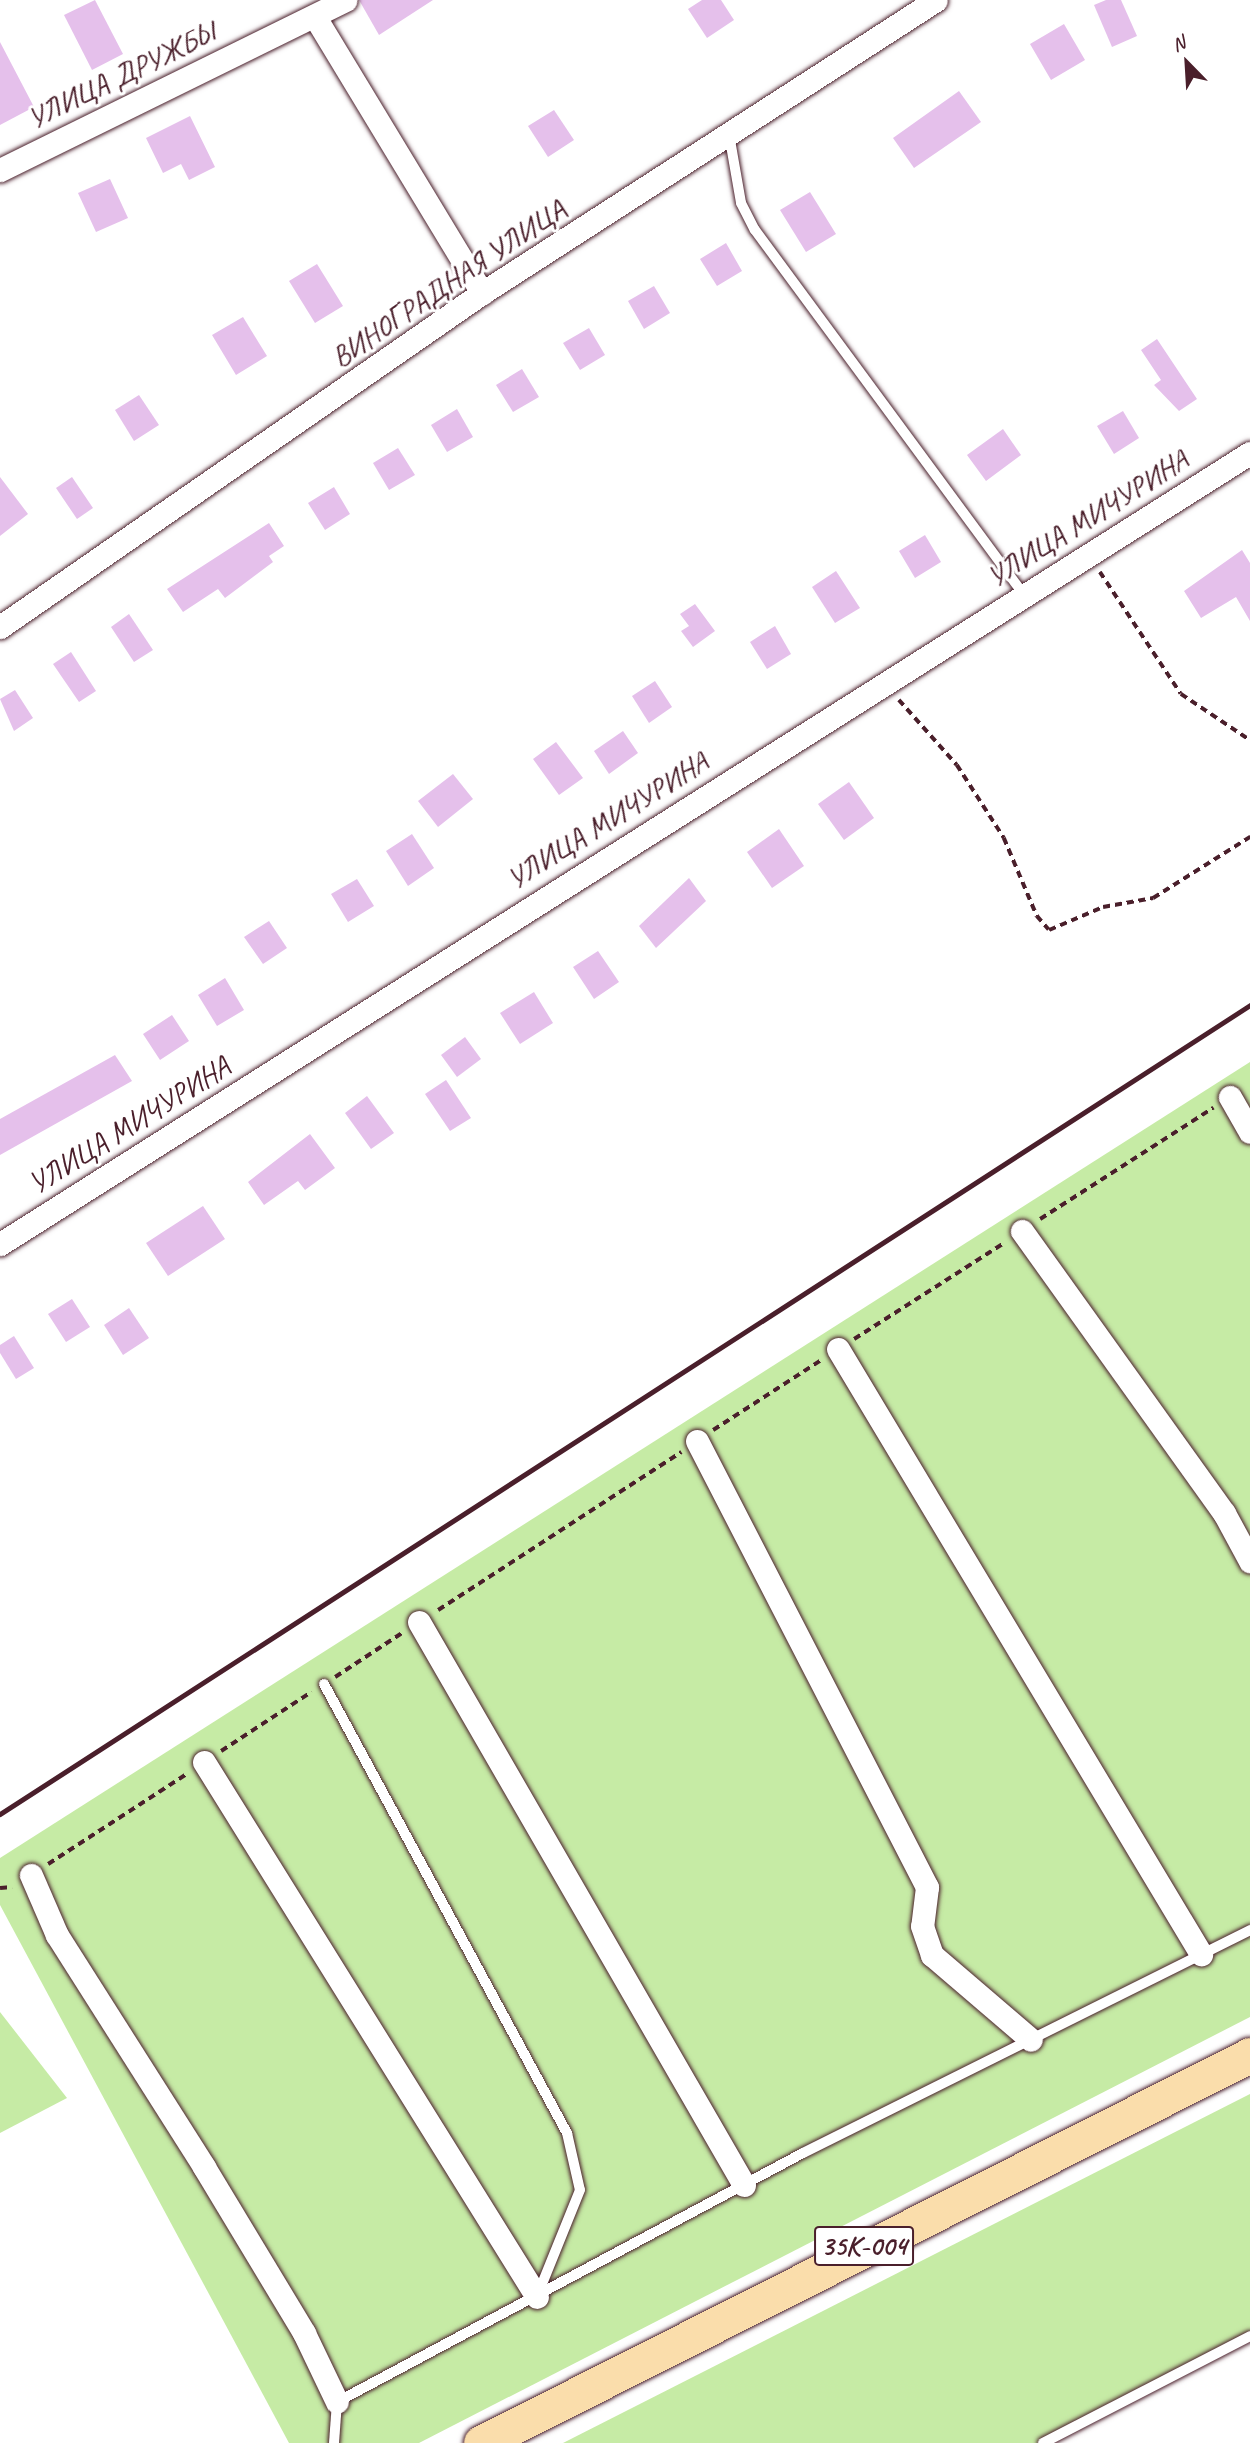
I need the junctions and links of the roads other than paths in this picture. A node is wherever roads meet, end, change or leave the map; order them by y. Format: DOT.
graph roads {
  1 [pos="345,0"];
  2 [pos="936,0"];
  3 [pos="315,16"];
  4 [pos="729,134"];
  5 [pos="0,170"];
  6 [pos="482,293"];
  7 [pos="1250,453"];
  8 [pos="1024,595"];
  9 [pos="0,627"];
  10 [pos="1230,1097"];
  11 [pos="1250,1132"];
  12 [pos="1022,1231"];
  13 [pos="0,1244"];
  14 [pos="838,1349"];
  15 [pos="696,1441"];
  16 [pos="1250,1561"];
  17 [pos="419,1622"];
  18 [pos="324,1684"];
  19 [pos="204,1762"];
  20 [pos="31,1875"];
  21 [pos="1250,1930"];
  22 [pos="1201,1954"];
  23 [pos="1031,2040"];
  24 [pos="1250,2055"];
  25 [pos="744,2185"];
  26 [pos="537,2297"];
  27 [pos="1250,2336"];
  28 [pos="337,2402"];
  29 [pos="334,2443"];
  30 [pos="481,2443"];
  31 [pos="1043,2443"];
  1 -- 3 [label="street, УЛИЦА ДРУЖБЫ"];
  2 -- 4 [label="street, ВИНОГРАДНАЯ УЛИЦА"];
  3 -- 5 [label="street, УЛИЦА ДРУЖБЫ"];
  3 -- 6 [label="street"];
  4 -- 6 [label="street, ВИНОГРАДНАЯ УЛИЦА"];
  4 -- 8 [label="lane"];
  6 -- 9 [label="street, ВИНОГРАДНАЯ УЛИЦА"];
  7 -- 8 [label="street, УЛИЦА МИЧУРИНА"];
  8 -- 13 [label="street, УЛИЦА МИЧУРИНА"];
  10 -- 11 [label="street"];
  12 -- 16 [label="street"];
  14 -- 22 [label="street"];
  15 -- 23 [label="street"];
  17 -- 25 [label="street"];
  18 -- 26 [label="lane"];
  19 -- 26 [label="street"];
  20 -- 28 [label="street"];
  21 -- 22 [label="lane"];
  22 -- 23 [label="lane"];
  23 -- 25 [label="lane"];
  24 -- 30 [label="main road, 35К-004"];
  25 -- 26 [label="lane"];
  26 -- 28 [label="lane"];
  27 -- 31 [label="lane"];
  28 -- 29 [label="lane"];
}
